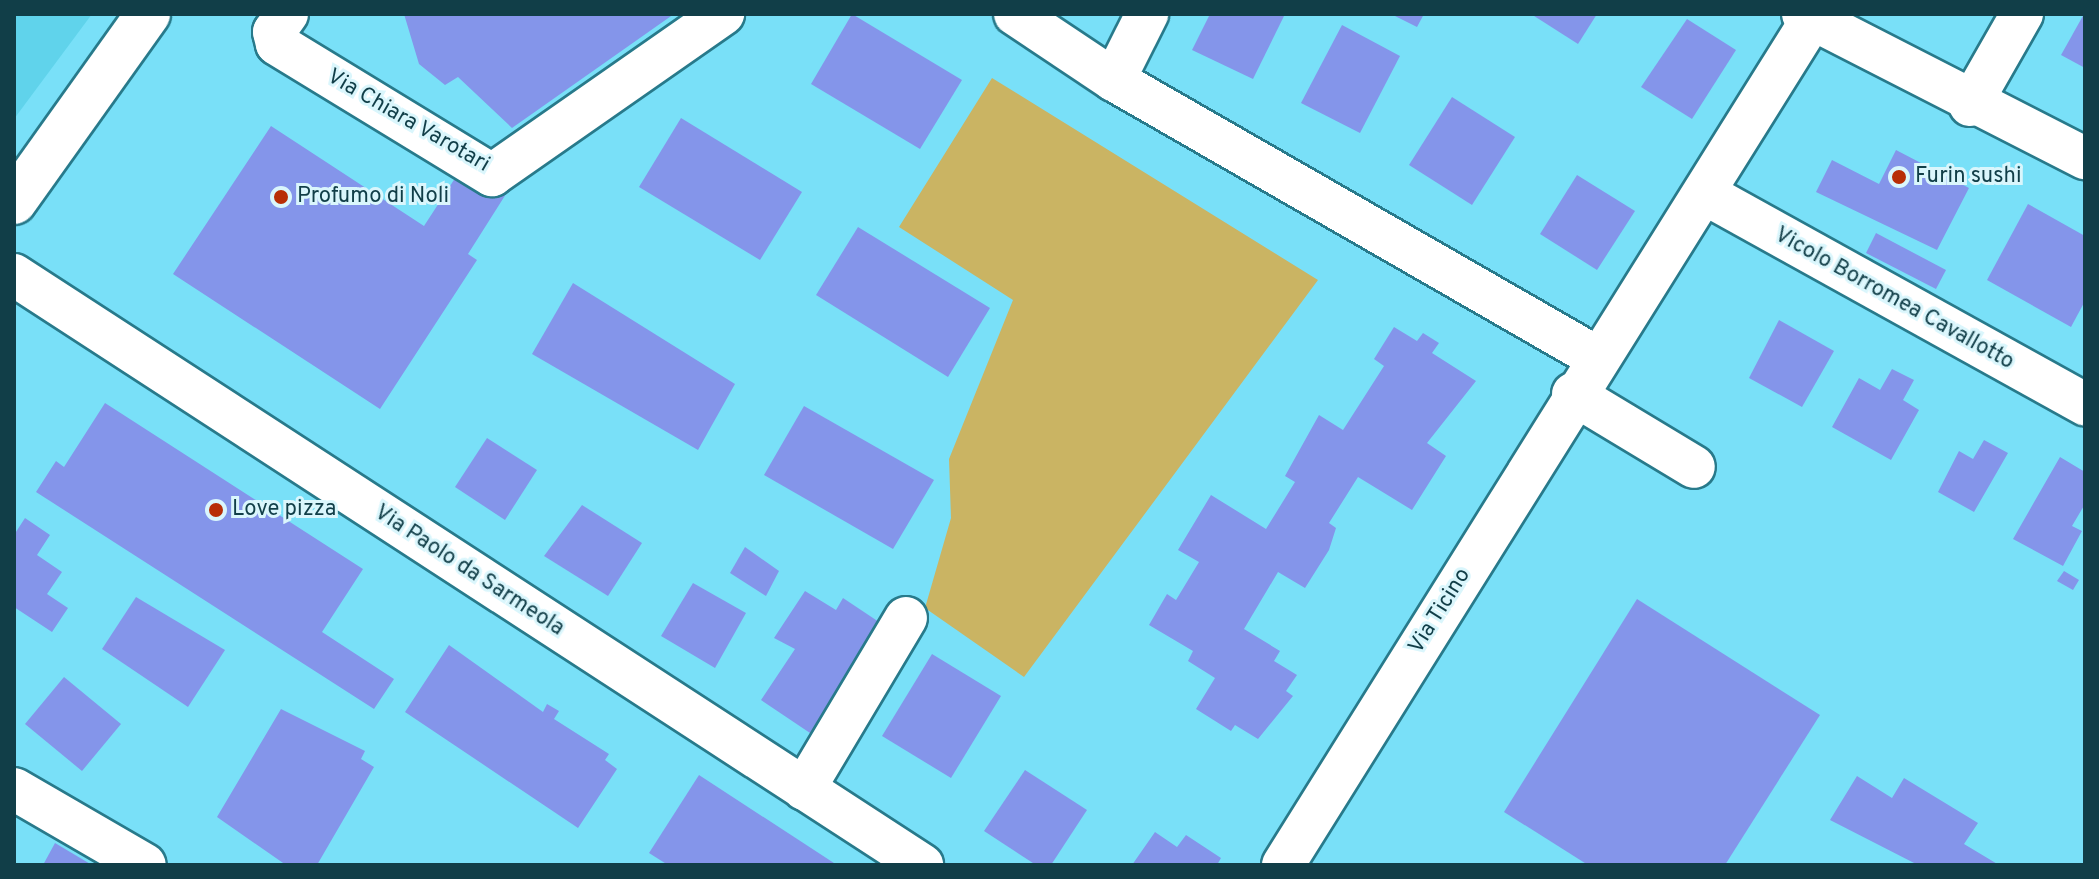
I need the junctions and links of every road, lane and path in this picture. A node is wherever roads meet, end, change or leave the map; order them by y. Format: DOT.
graph roads {
  1 [pos="148,14"];
  2 [pos="287,14"];
  3 [pos="723,14"];
  4 [pos="1015,14"];
  5 [pos="1147,14"];
  6 [pos="2022,14"];
  7 [pos="1807,16"];
  8 [pos="1114,80"];
  9 [pos="1970,105"];
  10 [pos="2085,158"];
  11 [pos="1704,193"];
  12 [pos="14,202"];
  13 [pos="14,275"];
  14 [pos="1596,357"];
  15 [pos="1573,394"];
  16 [pos="2085,404"];
  17 [pos="1694,467"];
  18 [pos="906,618"];
  19 [pos="14,789"];
  20 [pos="804,789"];
  21 [pos="145,865"];
  22 [pos="922,865"];
  23 [pos="1283,865"];
  1 -- 12 [label="main road"];
  2 -- 3 [label="street, Via Chiara Varotari"];
  4 -- 8 [label="street"];
  5 -- 8 [label="street"];
  6 -- 9 [label="street"];
  7 -- 9 [label="street"];
  7 -- 11 [label="street, Via Ticino"];
  8 -- 14 [label="street"];
  9 -- 10 [label="street"];
  11 -- 14 [label="street, Via Ticino"];
  11 -- 16 [label="street, Vicolo Borromea Cavallotto"];
  13 -- 20 [label="street, Via Paolo da Sarmeola"];
  14 -- 15 [label="street, Via Ticino"];
  15 -- 17 [label="street"];
  15 -- 23 [label="street, Via Ticino"];
  18 -- 20 [label="street"];
  19 -- 21 [label="street"];
  20 -- 22 [label="street, Via Paolo da Sarmeola"];
}
